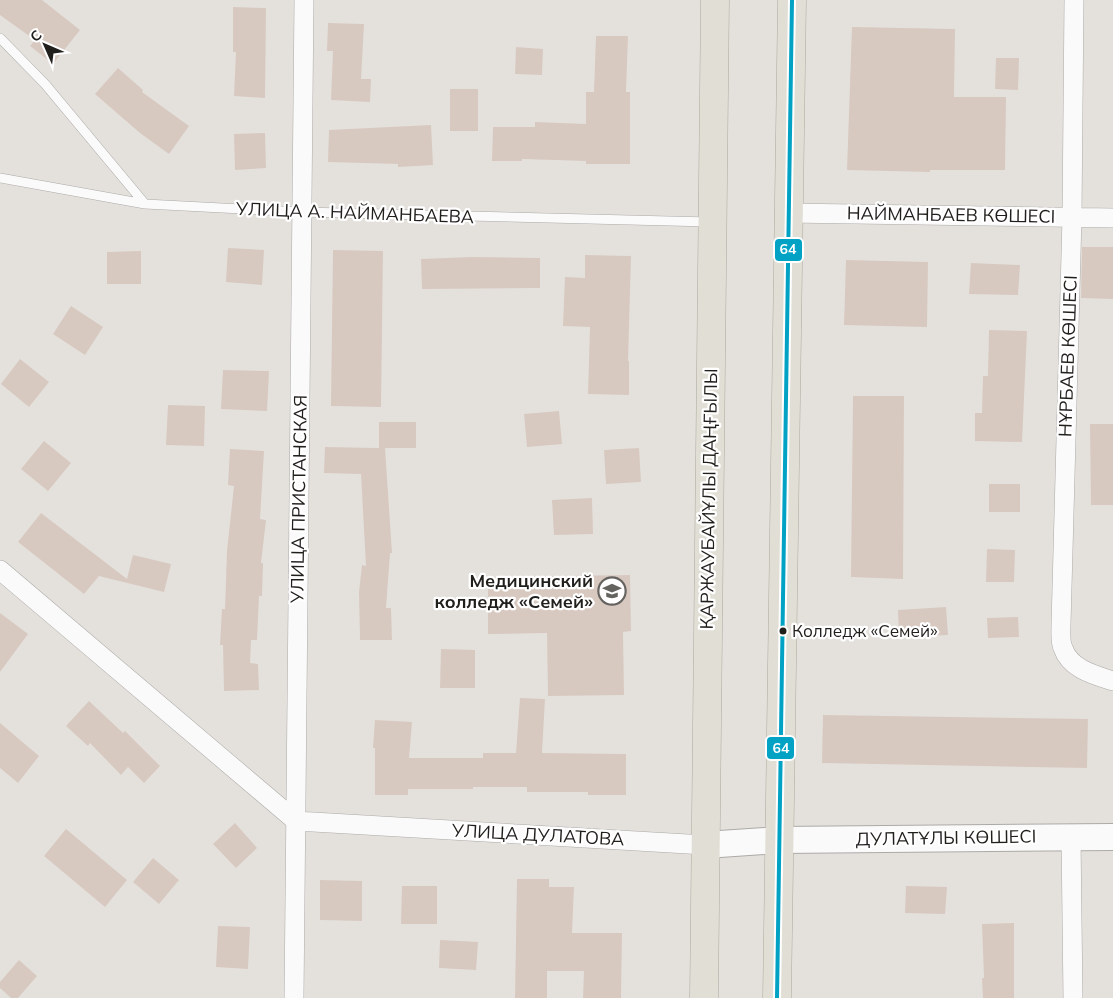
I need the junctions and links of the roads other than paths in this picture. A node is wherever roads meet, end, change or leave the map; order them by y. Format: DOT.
graph roads {
  1 [pos="304,0"];
  2 [pos="714,0"];
  3 [pos="792,0"];
  4 [pos="1074,0"];
  5 [pos="0,38"];
  6 [pos="0,178"];
  7 [pos="145,204"];
  8 [pos="302,212"];
  9 [pos="788,213"];
  10 [pos="1072,217"];
  11 [pos="1113,218"];
  12 [pos="712,222"];
  13 [pos="0,570"];
  14 [pos="1113,681"];
  15 [pos="296,821"];
  16 [pos="1071,837"];
  17 [pos="1113,837"];
  18 [pos="780,840"];
  19 [pos="705,845"];
  20 [pos="294,998"];
  21 [pos="704,998"];
  22 [pos="777,998"];
  23 [pos="1073,998"];
  1 -- 8 [label="street, УЛИЦА ПРИСТАНСКАЯ"];
  2 -- 12 [label="highway, ҚАРЖАУБАЙҰЛЫ ДАҢҒЫЛЫ"];
  3 -- 9 [label="highway"];
  4 -- 10 [label="street, НҰРБАЕВ КӨШЕСІ"];
  5 -- 7 [label="lane"];
  6 -- 7 [label="lane, УЛИЦА А. НАЙМАНБАЕВА"];
  7 -- 8 [label="lane, УЛИЦА А. НАЙМАНБАЕВА"];
  8 -- 12 [label="lane, УЛИЦА А. НАЙМАНБАЕВА"];
  8 -- 15 [label="street, УЛИЦА ПРИСТАНСКАЯ"];
  9 -- 10 [label="street, НАЙМАНБАЕВ КӨШЕСІ"];
  9 -- 18 [label="highway"];
  10 -- 11 [label="street, НАЙМАНБАЕВ КӨШЕСІ"];
  10 -- 14 [label="street, НҰРБАЕВ КӨШЕСІ"];
  12 -- 19 [label="highway, ҚАРЖАУБАЙҰЛЫ ДАҢҒЫЛЫ"];
  13 -- 15 [label="street"];
  15 -- 19 [label="street, УЛИЦА ДУЛАТОВА"];
  15 -- 20 [label="street, УЛИЦА ПРИСТАНСКАЯ"];
  16 -- 17 [label="street, ДУЛАТҰЛЫ КӨШЕСІ"];
  16 -- 18 [label="street, ДУЛАТҰЛЫ КӨШЕСІ"];
  16 -- 23 [label="street"];
  18 -- 19 [label="street, УЛИЦА ДУЛАТОВА"];
  18 -- 22 [label="highway"];
  19 -- 21 [label="highway, ҚАРЖАУБАЙҰЛЫ ДАҢҒЫЛЫ"];
}
